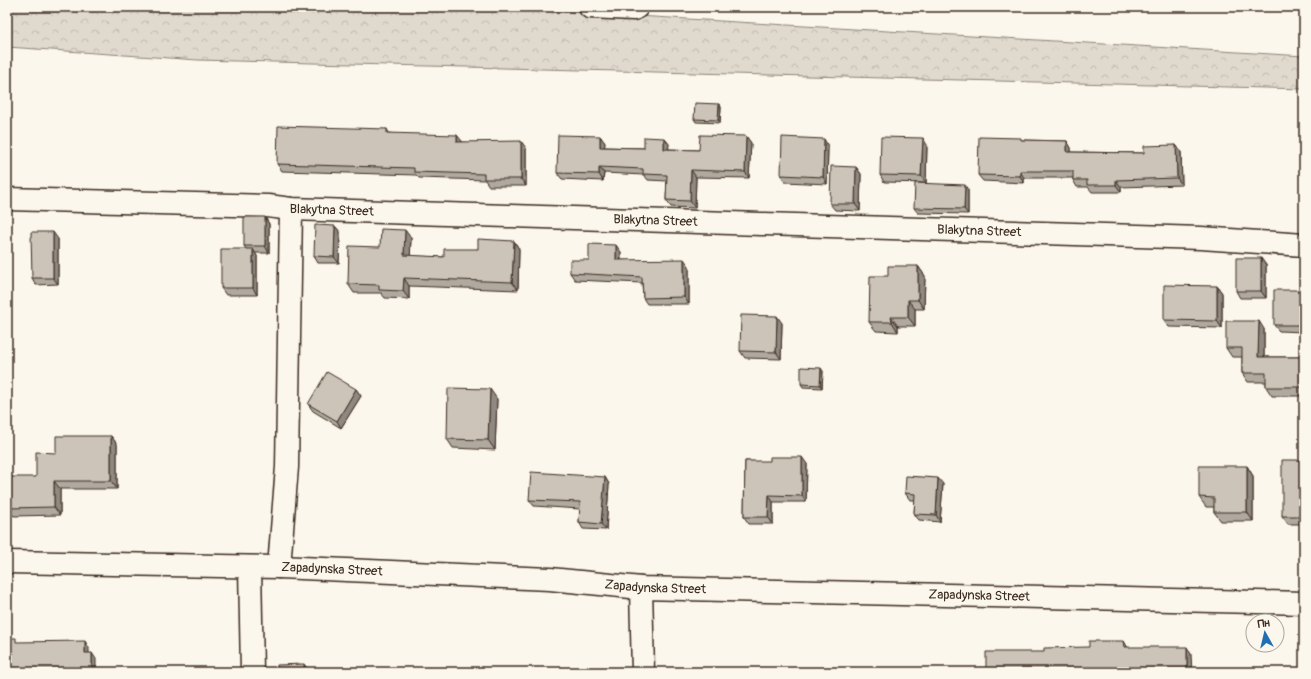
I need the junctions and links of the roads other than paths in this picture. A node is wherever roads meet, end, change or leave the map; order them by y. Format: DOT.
graph roads {
  1 [pos="590,7"];
  2 [pos="637,7"];
  3 [pos="7,199"];
  4 [pos="292,210"];
  5 [pos="1304,245"];
  6 [pos="7,562"];
  7 [pos="250,567"];
  8 [pos="279,567"];
  9 [pos="641,588"];
  10 [pos="1304,603"];
  11 [pos="252,672"];
  12 [pos="642,672"];
  1 -- 2 [label="street"];
  3 -- 4 [label="street, Blakytna Street"];
  4 -- 5 [label="street, Blakytna Street"];
  4 -- 8 [label="street"];
  6 -- 7 [label="street, Zapadynska Street"];
  7 -- 8 [label="street, Zapadynska Street"];
  7 -- 11 [label="street"];
  8 -- 9 [label="street, Zapadynska Street"];
  9 -- 10 [label="street, Zapadynska Street"];
  9 -- 12 [label="street"];
}
